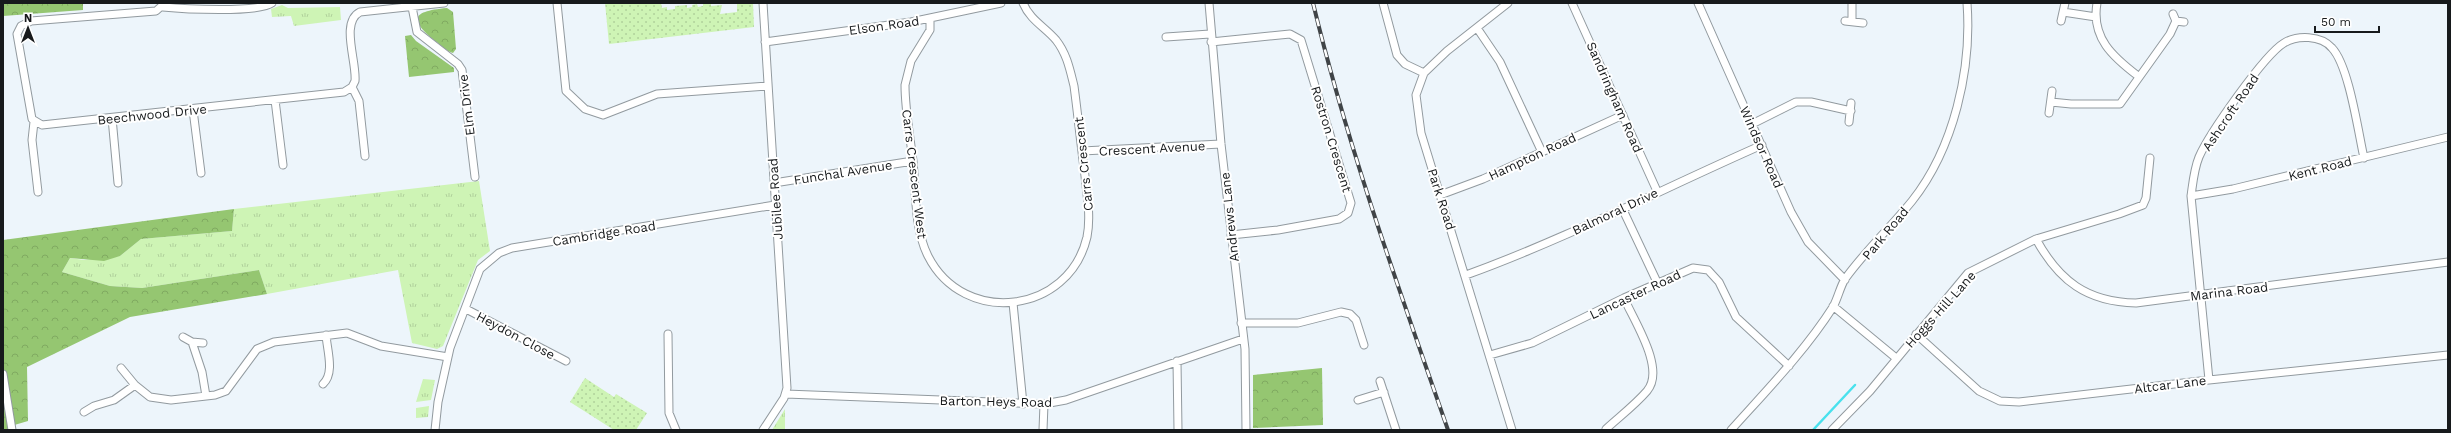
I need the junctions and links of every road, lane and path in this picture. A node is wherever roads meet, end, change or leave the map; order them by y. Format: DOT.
graph roads {
  1 [pos="272,3"];
  2 [pos="444,3"];
  3 [pos="557,3"];
  4 [pos="763,3"];
  5 [pos="1001,3"];
  6 [pos="1023,3"];
  7 [pos="1209,3"];
  8 [pos="1383,3"];
  9 [pos="1508,3"];
  10 [pos="1572,3"];
  11 [pos="1698,3"];
  12 [pos="1852,3"];
  13 [pos="1967,3"];
  14 [pos="2065,3"];
  15 [pos="2097,3"];
  16 [pos="164,5"];
  17 [pos="987,5"];
  18 [pos="412,7"];
  19 [pos="2063,12"];
  20 [pos="2173,14"];
  21 [pos="2096,17"];
  22 [pos="930,18"];
  23 [pos="2061,21"];
  24 [pos="2176,22"];
  25 [pos="2184,22"];
  26 [pos="1863,23"];
  27 [pos="1477,28"];
  28 [pos="1210,34"];
  29 [pos="1166,37"];
  30 [pos="765,42"];
  31 [pos="1211,42"];
  32 [pos="1424,73"];
  33 [pos="2138,76"];
  34 [pos="768,86"];
  35 [pos="352,87"];
  36 [pos="2052,91"];
  37 [pos="275,100"];
  38 [pos="2051,102"];
  39 [pos="1851,103"];
  40 [pos="193,110"];
  41 [pos="1851,111"];
  42 [pos="2049,113"];
  43 [pos="1623,115"];
  44 [pos="112,118"];
  45 [pos="34,122"];
  46 [pos="1849,122"];
  47 [pos="1752,124"];
  48 [pos="2448,137"];
  49 [pos="1221,144"];
  50 [pos="1762,144"];
  51 [pos="1541,150"];
  52 [pos="1082,151"];
  53 [pos="464,154"];
  54 [pos="472,154"];
  55 [pos="365,156"];
  56 [pos="2150,158"];
  57 [pos="2364,158"];
  58 [pos="913,161"];
  59 [pos="283,165"];
  60 [pos="201,173"];
  61 [pos="475,177"];
  62 [pos="118,183"];
  63 [pos="774,184"];
  64 [pos="1657,191"];
  65 [pos="38,192"];
  66 [pos="1440,194"];
  67 [pos="2191,196"];
  68 [pos="775,205"];
  69 [pos="1622,210"];
  70 [pos="1231,235"];
  71 [pos="2036,239"];
  72 [pos="2448,262"];
  73 [pos="1466,275"];
  74 [pos="1845,280"];
  75 [pos="1657,282"];
  76 [pos="2200,295"];
  77 [pos="1624,298"];
  78 [pos="1013,303"];
  79 [pos="1833,306"];
  80 [pos="466,309"];
  81 [pos="1241,323"];
  82 [pos="668,334"];
  83 [pos="1916,334"];
  84 [pos="326,335"];
  85 [pos="184,337"];
  86 [pos="1243,339"];
  87 [pos="192,342"];
  88 [pos="203,343"];
  89 [pos="1364,345"];
  90 [pos="1490,355"];
  91 [pos="2448,355"];
  92 [pos="448,357"];
  93 [pos="1896,358"];
  94 [pos="566,361"];
  95 [pos="1177,361"];
  96 [pos="1789,366"];
  97 [pos="121,368"];
  98 [pos="3,374"];
  99 [pos="2209,380"];
  100 [pos="1380,381"];
  101 [pos="323,384"];
  102 [pos="134,385"];
  103 [pos="1384,392"];
  104 [pos="786,394"];
  105 [pos="206,396"];
  106 [pos="1358,400"];
  107 [pos="1023,404"];
  108 [pos="1044,404"];
  109 [pos="84,412"];
  110 [pos="1602,423"];
  111 [pos="12,430"];
  112 [pos="435,430"];
  113 [pos="676,430"];
  114 [pos="763,430"];
  115 [pos="1043,430"];
  116 [pos="1178,430"];
  117 [pos="1246,430"];
  118 [pos="1396,430"];
  119 [pos="1512,430"];
  120 [pos="1606,430"];
  121 [pos="1730,430"];
  122 [pos="1832,430"];
  1 -- 16 [label="street"];
  2 -- 18 [label="street"];
  3 -- 34 [label="street"];
  4 -- 30 [label="street, Jubilee Road"];
  5 -- 17 [label="street, Elson Road"];
  6 -- 52 [label="street, Carrs Crescent"];
  7 -- 28 [label="street, Andrews Lane"];
  8 -- 32 [label="street"];
  9 -- 27 [label="street, Park Road"];
  10 -- 43 [label="street, Sandringham Road"];
  11 -- 47 [label="street, Windsor Road"];
  12 -- 26 [label="street"];
  13 -- 74 [label="street, Park Road"];
  14 -- 19 [label="street"];
  15 -- 21 [label="street"];
  16 -- 45 [label="street"];
  17 -- 22 [label="street, Elson Road"];
  18 -- 35 [label="street"];
  18 -- 54 [label="street, Elm Drive"];
  19 -- 21 [label="street"];
  19 -- 23 [label="street"];
  20 -- 24 [label="street"];
  21 -- 33 [label="street"];
  22 -- 30 [label="street, Elson Road"];
  22 -- 58 [label="street, Carrs Crescent West"];
  24 -- 25 [label="street"];
  24 -- 33 [label="street"];
  27 -- 32 [label="street, Park Road"];
  27 -- 51 [label="street"];
  28 -- 29 [label="street"];
  28 -- 31 [label="street, Andrews Lane"];
  30 -- 34 [label="street, Jubilee Road"];
  31 -- 49 [label="street, Andrews Lane"];
  31 -- 70 [label="street, Rostron Crescent"];
  32 -- 66 [label="street, Park Road"];
  33 -- 38 [label="street"];
  34 -- 63 [label="street, Jubilee Road"];
  35 -- 37 [label="street, Beechwood Drive"];
  35 -- 55 [label="street"];
  36 -- 38 [label="street"];
  37 -- 40 [label="street, Beechwood Drive"];
  37 -- 59 [label="street"];
  38 -- 42 [label="street"];
  39 -- 41 [label="street"];
  40 -- 44 [label="street, Beechwood Drive"];
  40 -- 60 [label="street"];
  41 -- 46 [label="street"];
  41 -- 47 [label="street"];
  43 -- 51 [label="street, Hampton Road"];
  43 -- 64 [label="street, Sandringham Road"];
  44 -- 45 [label="street, Beechwood Drive"];
  44 -- 62 [label="street"];
  45 -- 65 [label="street"];
  47 -- 50 [label="street, Windsor Road"];
  48 -- 57 [label="street, Kent Road"];
  49 -- 52 [label="street, Crescent Avenue"];
  49 -- 70 [label="street, Andrews Lane"];
  50 -- 64 [label="street, Balmoral Drive"];
  50 -- 74 [label="street, Windsor Road"];
  51 -- 66 [label="street, Hampton Road"];
  52 -- 78 [label="street, Carrs Crescent"];
  53 -- 54 [label="street"];
  54 -- 61 [label="street, Elm Drive"];
  56 -- 71 [label="street, Hoggs Hill Lane"];
  57 -- 67 [label="street, Kent Road"];
  57 -- 67 [label="street, Ashcroft Road"];
  58 -- 63 [label="street, Funchal Avenue"];
  58 -- 78 [label="street, Carrs Crescent West"];
  63 -- 68 [label="street, Jubilee Road"];
  64 -- 69 [label="street, Balmoral Drive"];
  66 -- 73 [label="street, Park Road"];
  67 -- 76 [label="street, Ashcroft Road"];
  68 -- 80 [label="street, Cambridge Road"];
  68 -- 104 [label="street, Jubilee Road"];
  69 -- 73 [label="street, Balmoral Drive"];
  69 -- 75 [label="street"];
  70 -- 81 [label="street, Andrews Lane"];
  71 -- 76 [label="street, Marina Road"];
  71 -- 83 [label="street, Hoggs Hill Lane"];
  72 -- 76 [label="street, Marina Road"];
  73 -- 90 [label="street, Park Road"];
  74 -- 79 [label="street, Park Road"];
  75 -- 77 [label="street, Lancaster Road"];
  75 -- 96 [label="street, Lancaster Road"];
  76 -- 99 [label="street, Ashcroft Road"];
  77 -- 90 [label="street, Lancaster Road"];
  77 -- 120 [label="street"];
  78 -- 107 [label="street"];
  79 -- 93 [label="street"];
  79 -- 96 [label="street, Park Road"];
  80 -- 92 [label="street, Cambridge Road"];
  80 -- 94 [label="street, Heydon Close"];
  81 -- 86 [label="street, Andrews Lane"];
  81 -- 89 [label="street"];
  82 -- 113 [label="street"];
  83 -- 93 [label="street, Hoggs Hill Lane"];
  83 -- 99 [label="street, Altcar Lane"];
  84 -- 92 [label="street"];
  84 -- 101 [label="street"];
  84 -- 105 [label="street"];
  85 -- 87 [label="street"];
  86 -- 95 [label="street, Barton Heys Road"];
  86 -- 117 [label="street, Andrews Lane"];
  87 -- 88 [label="street"];
  87 -- 105 [label="street"];
  90 -- 119 [label="street, Park Road"];
  91 -- 99 [label="street, Altcar Lane"];
  92 -- 112 [label="street, Cambridge Road"];
  93 -- 122 [label="street, Hoggs Hill Lane"];
  95 -- 108 [label="street, Barton Heys Road"];
  95 -- 116 [label="street"];
  96 -- 121 [label="street, Park Road"];
  97 -- 102 [label="street"];
  98 -- 111 [label="street"];
  100 -- 103 [label="street"];
  102 -- 105 [label="street"];
  102 -- 109 [label="street"];
  103 -- 106 [label="street"];
  103 -- 118 [label="street"];
  104 -- 107 [label="street, Barton Heys Road"];
  104 -- 114 [label="street"];
  107 -- 108 [label="street, Barton Heys Road"];
  108 -- 115 [label="street"];
  110 -- 120 [label="street"];
}
